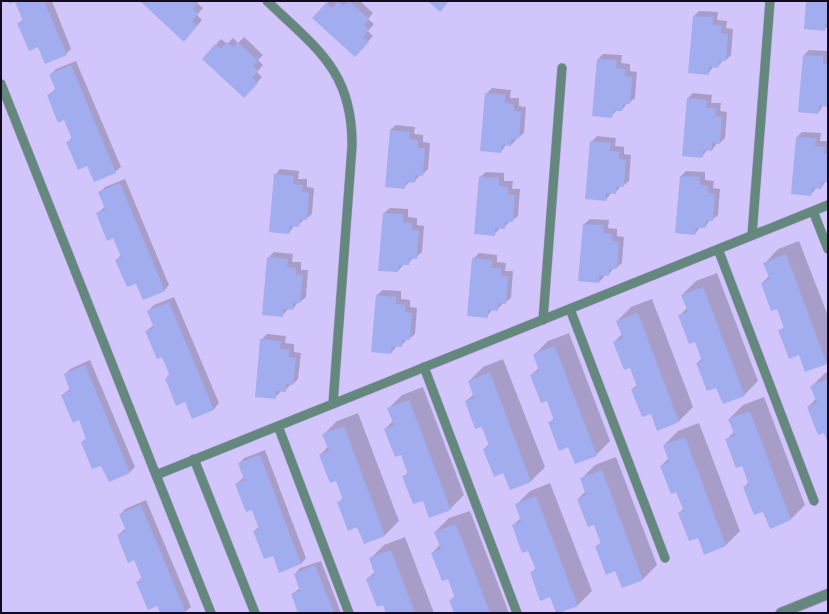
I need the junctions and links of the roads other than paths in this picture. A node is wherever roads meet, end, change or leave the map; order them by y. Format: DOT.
graph roads {
  1 [pos="267,1"];
  2 [pos="770,1"];
  3 [pos="562,68"];
  4 [pos="1,84"];
  5 [pos="828,205"];
  6 [pos="813,211"];
  7 [pos="752,235"];
  8 [pos="718,249"];
  9 [pos="828,249"];
  10 [pos="570,309"];
  11 [pos="543,320"];
  12 [pos="424,367"];
  13 [pos="333,404"];
  14 [pos="278,426"];
  15 [pos="194,460"];
  16 [pos="156,475"];
  17 [pos="814,501"];
  18 [pos="665,558"];
  19 [pos="828,594"];
  20 [pos="211,613"];
  21 [pos="256,613"];
  22 [pos="349,613"];
  23 [pos="518,613"];
  24 [pos="781,613"];
  1 -- 13 [label="lane"];
  2 -- 7 [label="lane"];
  3 -- 11 [label="lane"];
  4 -- 16 [label="lane"];
  5 -- 6 [label="lane"];
  6 -- 7 [label="lane"];
  6 -- 9 [label="lane"];
  7 -- 8 [label="lane"];
  8 -- 10 [label="lane"];
  8 -- 17 [label="lane"];
  10 -- 11 [label="lane"];
  10 -- 18 [label="lane"];
  11 -- 12 [label="lane"];
  12 -- 13 [label="lane"];
  12 -- 23 [label="lane"];
  13 -- 14 [label="lane"];
  14 -- 15 [label="lane"];
  14 -- 22 [label="lane"];
  15 -- 16 [label="lane"];
  15 -- 21 [label="lane"];
  16 -- 20 [label="lane"];
  19 -- 24 [label="street"];
}
